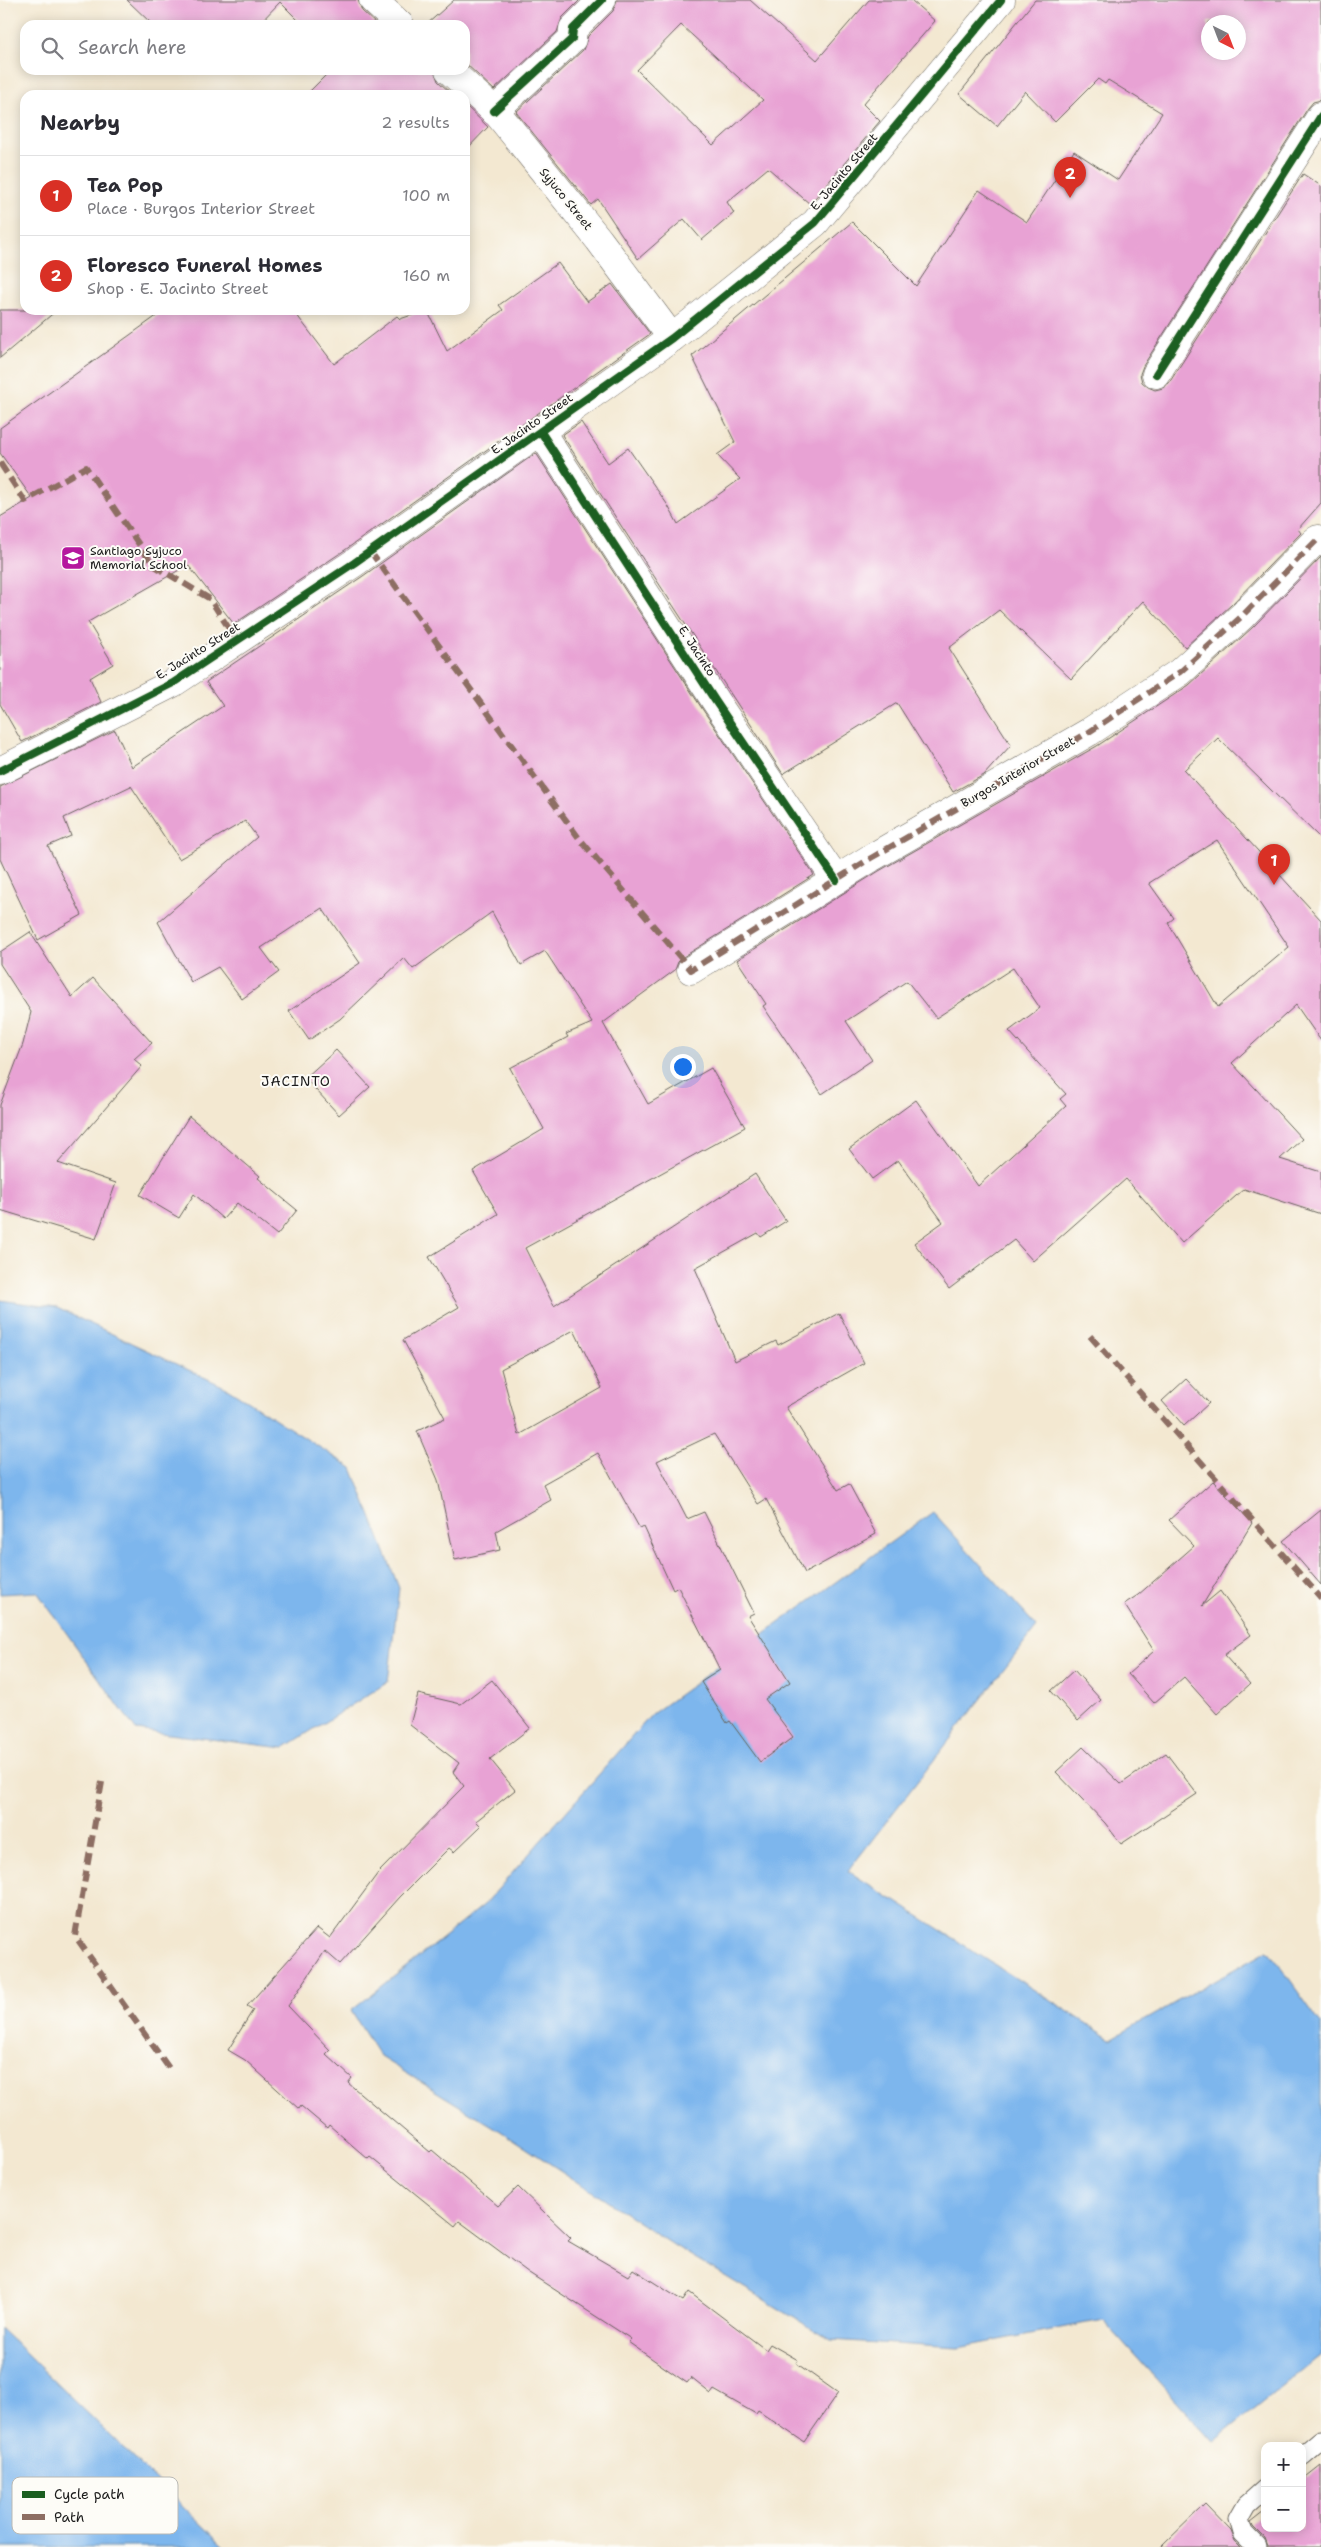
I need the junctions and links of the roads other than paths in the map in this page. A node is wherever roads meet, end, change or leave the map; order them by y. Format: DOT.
graph roads {
  1 [pos="373,0"];
  2 [pos="602,0"];
  3 [pos="1001,0"];
  4 [pos="395,20"];
  5 [pos="454,75"];
  6 [pos="494,111"];
  7 [pos="1321,116"];
  8 [pos="672,338"];
  9 [pos="1156,374"];
  10 [pos="541,432"];
  11 [pos="1319,540"];
  12 [pos="0,771"];
  13 [pos="836,880"];
  14 [pos="691,970"];
  15 [pos="1321,2440"];
  16 [pos="1306,2453"];
  17 [pos="1261,2493"];
  18 [pos="1257,2547"];
  1 -- 4 [label="street"];
  2 -- 6 [label="street"];
  3 -- 8 [label="street, E. Jacinto Street"];
  5 -- 6 [label="street, Syjuco Street"];
  6 -- 8 [label="street, Syjuco Street"];
  7 -- 9 [label="street"];
  8 -- 10 [label="street, E. Jacinto Street"];
  10 -- 12 [label="street, E. Jacinto Street"];
  10 -- 13 [label="street, E. Jacinto"];
  11 -- 13 [label="street, Burgos Interior Street"];
  13 -- 14 [label="street, Burgos Interior Street"];
  15 -- 16 [label="lane"];
  17 -- 18 [label="lane"];
}
